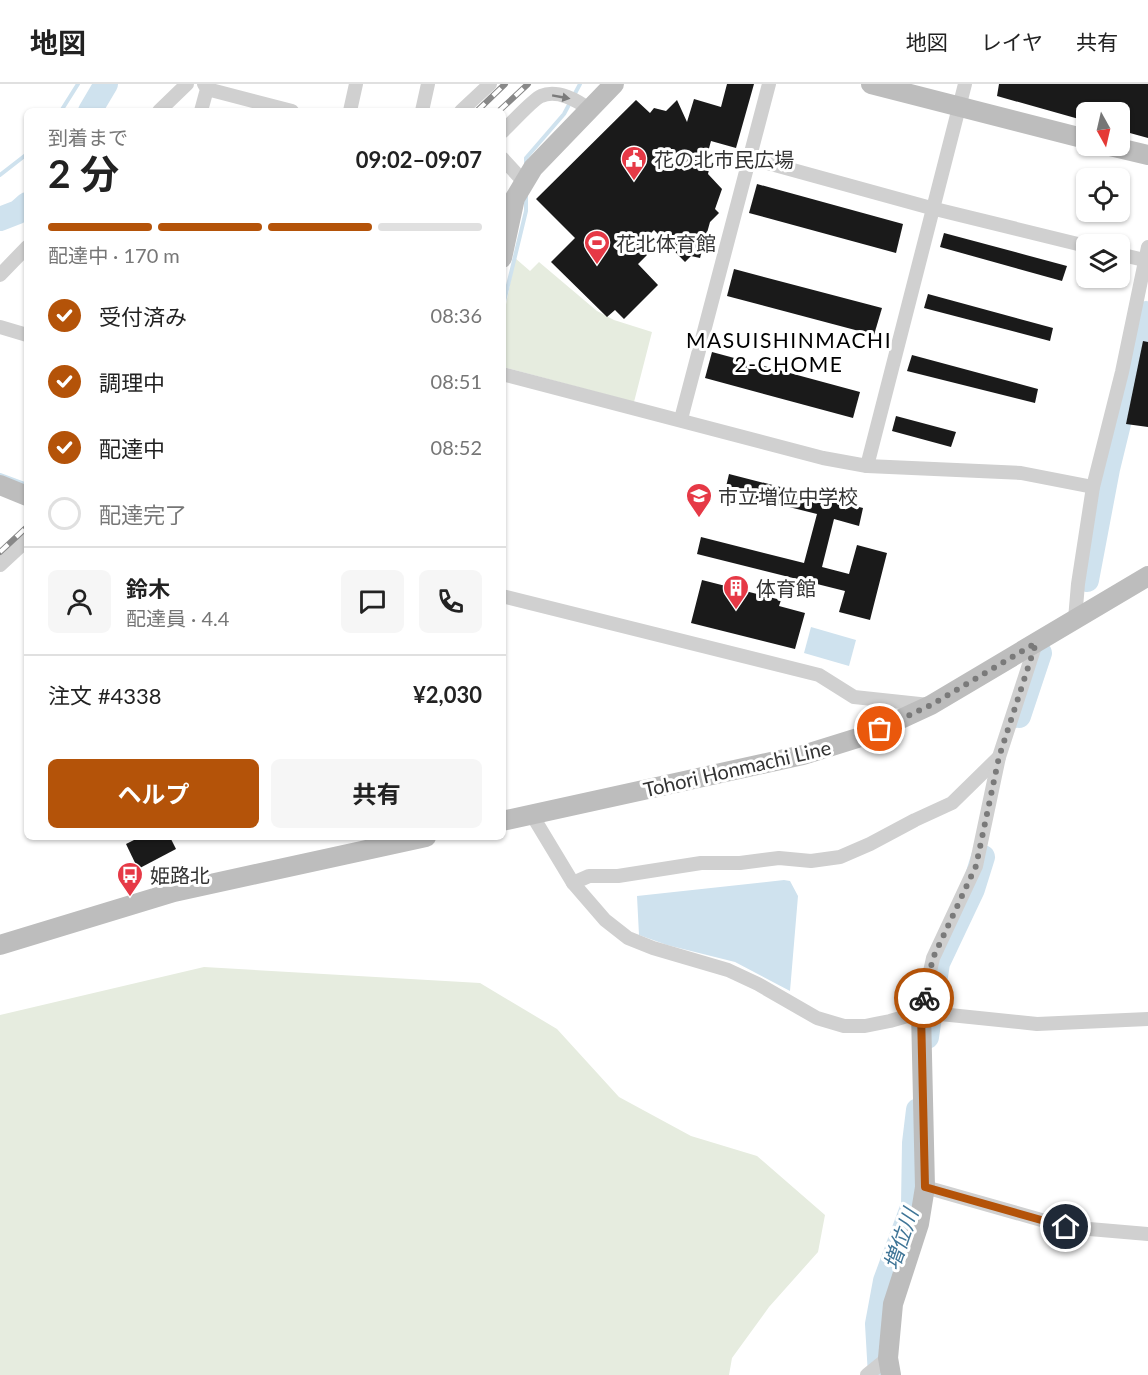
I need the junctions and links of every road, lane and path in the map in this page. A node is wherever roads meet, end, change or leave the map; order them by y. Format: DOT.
graph roads {
  1 [pos="356,84"];
  2 [pos="428,84"];
  3 [pos="490,84"];
  4 [pos="614,84"];
  5 [pos="768,84"];
  6 [pos="871,84"];
  7 [pos="965,84"];
  8 [pos="178,87"];
  9 [pos="205,87"];
  10 [pos="959,107"];
  11 [pos="161,108"];
  12 [pos="202,108"];
  13 [pos="281,108"];
  14 [pos="351,108"];
  15 [pos="423,108"];
  16 [pos="464,108"];
  17 [pos="590,110"];
  18 [pos="506,128"];
  19 [pos="1076,136"];
  20 [pos="1130,151"];
  21 [pos="1148,155"];
  22 [pos="749,158"];
  23 [pos="506,162"];
  24 [pos="524,182"];
  25 [pos="932,208"];
  26 [pos="506,240"];
  27 [pos="1076,244"];
  28 [pos="1148,247"];
  29 [pos="24,251"];
  30 [pos="1130,257"];
  31 [pos="1146,261"];
  32 [pos="0,275"];
  33 [pos="0,327"];
  34 [pos="24,334"];
  35 [pos="506,375"];
  36 [pos="681,419"];
  37 [pos="867,466"];
  38 [pos="0,485"];
  39 [pos="1093,488"];
  40 [pos="24,495"];
  41 [pos="24,543"];
  42 [pos="0,565"];
  43 [pos="1148,576"];
  44 [pos="506,597"];
  45 [pos="1075,619"];
  46 [pos="1036,643"];
  47 [pos="931,705"];
  48 [pos="999,757"];
  49 [pos="532,815"];
  50 [pos="506,820"];
  51 [pos="399,840"];
  52 [pos="381,842"];
  53 [pos="573,883"];
  54 [pos="0,945"];
  55 [pos="921,1012"];
  56 [pos="1148,1019"];
  57 [pos="925,1187"];
  58 [pos="1148,1234"];
  59 [pos="890,1366"];
  60 [pos="867,1375"];
  1 -- 14 [label="street"];
  2 -- 15 [label="street"];
  3 -- 16 [label="street"];
  4 -- 17 [label="main road"];
  5 -- 22 [label="street"];
  6 -- 10 [label="main road"];
  7 -- 10 [label="street"];
  8 -- 11 [label="street"];
  9 -- 12 [label="street"];
  9 -- 13 [label="street"];
  10 -- 19 [label="main road"];
  10 -- 25 [label="street"];
  18 -- 17 [label="street, one-way"];
  17 -- 24 [label="main road"];
  20 -- 21 [label="main road"];
  22 -- 25 [label="street"];
  22 -- 36 [label="street"];
  23 -- 24 [label="street"];
  24 -- 26 [label="main road"];
  25 -- 27 [label="street"];
  25 -- 37 [label="street"];
  28 -- 31 [label="street"];
  29 -- 32 [label="street"];
  30 -- 31 [label="street"];
  31 -- 39 [label="street"];
  33 -- 34 [label="street"];
  35 -- 36 [label="street"];
  36 -- 37 [label="street"];
  37 -- 39 [label="street"];
  38 -- 40 [label="main road"];
  39 -- 45 [label="street"];
  41 -- 42 [label="street"];
  43 -- 45 [label="main road, Tohori Honmachi Line"];
  44 -- 47 [label="street"];
  45 -- 46 [label="main road, Tohori Honmachi Line"];
  46 -- 47 [label="main road, Tohori Honmachi Line"];
  46 -- 48 [label="street"];
  47 -- 49 [label="main road, Tohori Honmachi Line"];
  48 -- 53 [label="street"];
  48 -- 55 [label="street"];
  49 -- 50 [label="main road, Tohori Honmachi Line"];
  49 -- 53 [label="street"];
  51 -- 52 [label="main road"];
  52 -- 54 [label="main road"];
  53 -- 55 [label="street"];
  55 -- 56 [label="street"];
  55 -- 57 [label="main road"];
  57 -- 58 [label="street"];
  57 -- 59 [label="main road"];
  59 -- 60 [label="street"];
}
